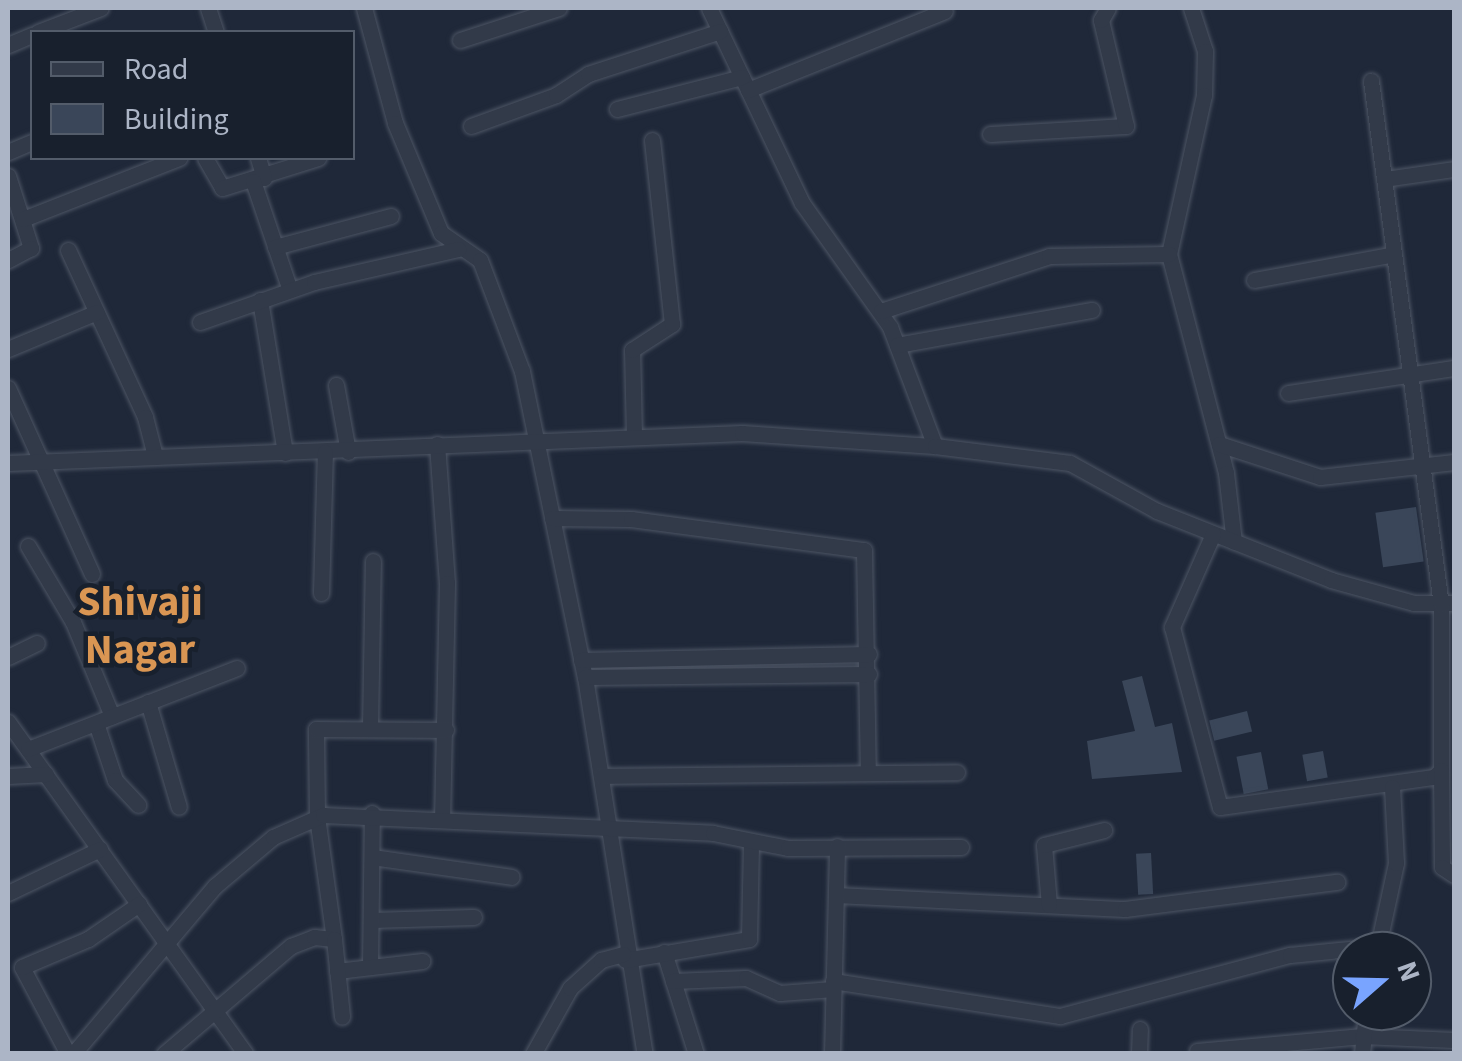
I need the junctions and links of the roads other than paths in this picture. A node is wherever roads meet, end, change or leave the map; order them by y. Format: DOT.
graph roads {
  1 [pos="100,8"];
  2 [pos="364,8"];
  3 [pos="560,8"];
  4 [pos="731,8"];
  5 [pos="1108,8"];
  6 [pos="1191,8"];
  7 [pos="711,11"];
  8 [pos="945,12"];
  9 [pos="45,30"];
  10 [pos="720,31"];
  11 [pos="460,40"];
  12 [pos="1371,81"];
  13 [pos="745,84"];
  14 [pos="617,109"];
  15 [pos="471,126"];
  16 [pos="990,134"];
  17 [pos="652,140"];
  18 [pos="175,160"];
  19 [pos="205,160"];
  20 [pos="258,160"];
  21 [pos="312,160"];
  22 [pos="1454,169"];
  23 [pos="8,176"];
  24 [pos="258,179"];
  25 [pos="1384,179"];
  26 [pos="392,216"];
  27 [pos="23,219"];
  28 [pos="275,247"];
  29 [pos="458,249"];
  30 [pos="68,250"];
  31 [pos="1170,254"];
  32 [pos="1394,254"];
  33 [pos="8,260"];
  34 [pos="1254,280"];
  35 [pos="290,290"];
  36 [pos="260,300"];
  37 [pos="1092,310"];
  38 [pos="96,312"];
  39 [pos="881,312"];
  40 [pos="200,322"];
  41 [pos="897,345"];
  42 [pos="8,349"];
  43 [pos="1454,368"];
  44 [pos="1410,375"];
  45 [pos="336,384"];
  46 [pos="8,388"];
  47 [pos="1288,393"];
  48 [pos="634,436"];
  49 [pos="538,438"];
  50 [pos="437,444"];
  51 [pos="1220,444"];
  52 [pos="935,446"];
  53 [pos="325,452"];
  54 [pos="348,452"];
  55 [pos="285,453"];
  56 [pos="154,456"];
  57 [pos="36,460"];
  58 [pos="1454,462"];
  59 [pos="8,463"];
  60 [pos="1422,466"];
  61 [pos="552,518"];
  62 [pos="1213,534"];
  63 [pos="1234,542"];
  64 [pos="28,546"];
  65 [pos="373,561"];
  66 [pos="92,574"];
  67 [pos="322,593"];
  68 [pos="1448,604"];
  69 [pos="37,643"];
  70 [pos="868,654"];
  71 [pos="754,656"];
  72 [pos="8,657"];
  73 [pos="582,660"];
  74 [pos="237,668"];
  75 [pos="869,674"];
  76 [pos="755,675"];
  77 [pos="585,677"];
  78 [pos="148,702"];
  79 [pos="104,719"];
  80 [pos="8,722"];
  81 [pos="370,727"];
  82 [pos="446,730"];
  83 [pos="28,749"];
  84 [pos="957,772"];
  85 [pos="868,773"];
  86 [pos="46,774"];
  87 [pos="8,776"];
  88 [pos="601,776"];
  89 [pos="1445,780"];
  90 [pos="1392,787"];
  91 [pos="138,805"];
  92 [pos="179,807"];
  93 [pos="372,813"];
  94 [pos="316,817"];
  95 [pos="442,818"];
  96 [pos="608,829"];
  97 [pos="1104,830"];
  98 [pos="751,842"];
  99 [pos="837,846"];
  100 [pos="961,847"];
  101 [pos="100,849"];
  102 [pos="372,857"];
  103 [pos="1454,875"];
  104 [pos="512,877"];
  105 [pos="1336,882"];
  106 [pos="8,892"];
  107 [pos="836,895"];
  108 [pos="138,904"];
  109 [pos="1050,906"];
  110 [pos="474,917"];
  111 [pos="370,920"];
  112 [pos="1382,931"];
  113 [pos="164,939"];
  114 [pos="334,939"];
  115 [pos="1332,951"];
  116 [pos="664,952"];
  117 [pos="624,957"];
  118 [pos="422,960"];
  119 [pos="370,967"];
  120 [pos="338,971"];
  121 [pos="673,982"];
  122 [pos="833,985"];
  123 [pos="214,1008"];
  124 [pos="342,1017"];
  125 [pos="1140,1029"];
  126 [pos="1454,1040"];
  127 [pos="1362,1045"];
  128 [pos="1271,1048"];
  129 [pos="1197,1051"];
  130 [pos="70,1054"];
  131 [pos="164,1054"];
  132 [pos="246,1054"];
  133 [pos="533,1054"];
  134 [pos="645,1054"];
  135 [pos="696,1054"];
  136 [pos="832,1054"];
  137 [pos="1139,1054"];
  1 -- 9 [label="street"];
  2 -- 29 [label="street"];
  3 -- 11 [label="street"];
  4 -- 7 [label="street"];
  5 -- 16 [label="street"];
  6 -- 31 [label="street"];
  7 -- 10 [label="street"];
  8 -- 13 [label="street"];
  10 -- 13 [label="street"];
  10 -- 15 [label="street"];
  12 -- 25 [label="street"];
  13 -- 14 [label="street"];
  13 -- 39 [label="street"];
  17 -- 48 [label="street"];
  18 -- 27 [label="street"];
  19 -- 24 [label="street"];
  20 -- 24 [label="street"];
  21 -- 24 [label="street"];
  22 -- 25 [label="street"];
  23 -- 27 [label="street"];
  24 -- 28 [label="street"];
  25 -- 32 [label="street"];
  26 -- 28 [label="street"];
  27 -- 33 [label="street"];
  28 -- 35 [label="street"];
  29 -- 35 [label="street"];
  29 -- 49 [label="street"];
  30 -- 38 [label="street"];
  31 -- 39 [label="street"];
  31 -- 51 [label="street"];
  32 -- 34 [label="street"];
  32 -- 44 [label="street"];
  35 -- 36 [label="street"];
  36 -- 40 [label="street"];
  36 -- 55 [label="street"];
  37 -- 41 [label="street"];
  38 -- 42 [label="street"];
  38 -- 56 [label="street"];
  39 -- 41 [label="street"];
  41 -- 52 [label="street"];
  43 -- 44 [label="street"];
  44 -- 47 [label="street"];
  44 -- 60 [label="street"];
  45 -- 54 [label="street"];
  46 -- 57 [label="street"];
  48 -- 49 [label="street"];
  48 -- 52 [label="street"];
  49 -- 50 [label="street"];
  49 -- 61 [label="street"];
  50 -- 54 [label="street"];
  50 -- 82 [label="street"];
  51 -- 60 [label="street"];
  51 -- 63 [label="street"];
  52 -- 62 [label="street"];
  53 -- 54 [label="street"];
  53 -- 55 [label="street"];
  53 -- 67 [label="street"];
  55 -- 56 [label="street"];
  56 -- 57 [label="street"];
  57 -- 59 [label="street"];
  57 -- 66 [label="street"];
  58 -- 60 [label="street"];
  60 -- 68 [label="street"];
  61 -- 70 [label="street"];
  61 -- 73 [label="street"];
  62 -- 63 [label="street"];
  62 -- 90 [label="street"];
  63 -- 68 [label="street"];
  64 -- 79 [label="street"];
  65 -- 81 [label="street"];
  68 -- 89 [label="street"];
  69 -- 72 [label="street"];
  70 -- 71 [label="street"];
  70 -- 75 [label="street"];
  71 -- 73 [label="street"];
  71 -- 76 [label="street"];
  73 -- 77 [label="street"];
  74 -- 78 [label="street"];
  75 -- 76 [label="street"];
  75 -- 85 [label="street"];
  76 -- 77 [label="street"];
  77 -- 88 [label="street"];
  78 -- 79 [label="street"];
  78 -- 92 [label="street"];
  79 -- 83 [label="street"];
  79 -- 91 [label="street"];
  80 -- 83 [label="street"];
  81 -- 82 [label="street"];
  81 -- 94 [label="street"];
  82 -- 95 [label="street"];
  83 -- 86 [label="street"];
  84 -- 85 [label="street"];
  85 -- 88 [label="street"];
  86 -- 87 [label="street"];
  86 -- 101 [label="street"];
  88 -- 96 [label="street"];
  89 -- 90 [label="street"];
  89 -- 103 [label="street"];
  90 -- 112 [label="street"];
  93 -- 94 [label="street"];
  93 -- 95 [label="street"];
  93 -- 102 [label="street"];
  94 -- 113 [label="street"];
  94 -- 114 [label="street"];
  95 -- 96 [label="street"];
  96 -- 98 [label="street"];
  96 -- 117 [label="street"];
  97 -- 109 [label="street"];
  98 -- 99 [label="street"];
  98 -- 116 [label="street"];
  99 -- 100 [label="street"];
  99 -- 107 [label="street"];
  101 -- 106 [label="street"];
  101 -- 108 [label="street"];
  102 -- 104 [label="street"];
  102 -- 111 [label="street"];
  105 -- 109 [label="street"];
  107 -- 109 [label="street"];
  107 -- 122 [label="street"];
  108 -- 113 [label="street"];
  108 -- 130 [label="street"];
  110 -- 111 [label="street"];
  111 -- 119 [label="street"];
  113 -- 123 [label="street"];
  113 -- 130 [label="street"];
  114 -- 120 [label="street"];
  114 -- 123 [label="street"];
  115 -- 122 [label="street"];
  116 -- 117 [label="street"];
  116 -- 121 [label="street"];
  117 -- 133 [label="street"];
  117 -- 134 [label="street"];
  118 -- 119 [label="street"];
  119 -- 120 [label="street"];
  120 -- 124 [label="street"];
  121 -- 122 [label="street"];
  121 -- 135 [label="street"];
  122 -- 136 [label="street"];
  123 -- 131 [label="street"];
  123 -- 132 [label="street"];
  125 -- 137 [label="street"];
  126 -- 127 [label="street"];
  127 -- 128 [label="street"];
  128 -- 129 [label="street"];
}
